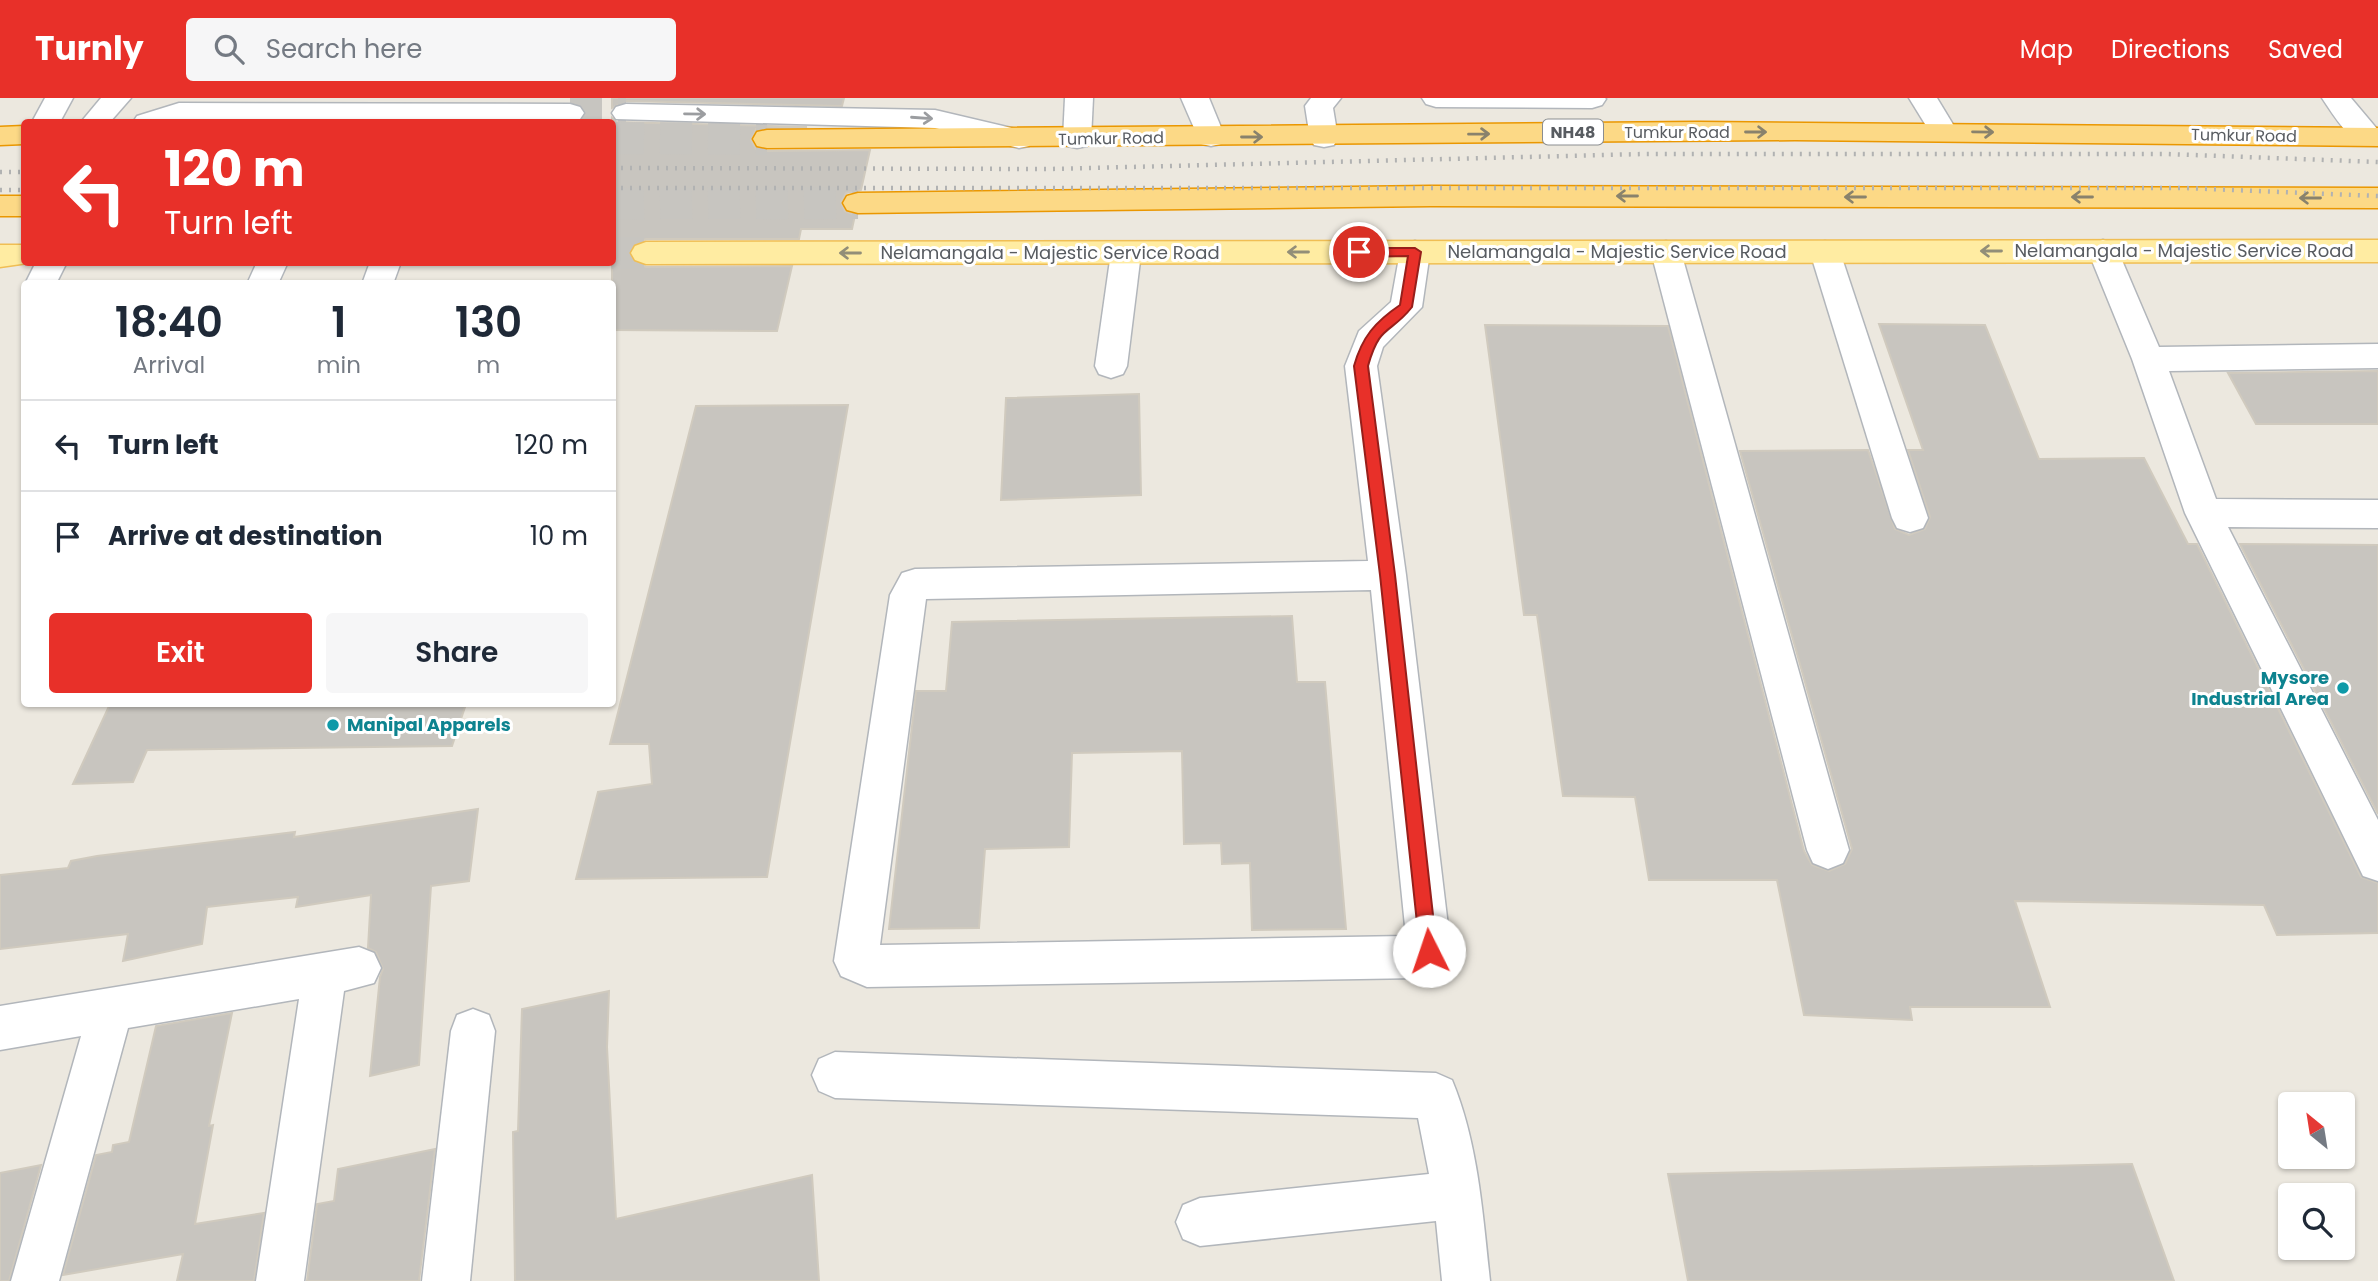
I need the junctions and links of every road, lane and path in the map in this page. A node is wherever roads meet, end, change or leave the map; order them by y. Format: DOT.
graph roads {
  1 [pos="59,98"];
  2 [pos="117,98"];
  3 [pos="1079,98"];
  4 [pos="1195,98"];
  5 [pos="1218,98"];
  6 [pos="1327,98"];
  7 [pos="1436,98"];
  8 [pos="1923,98"];
  9 [pos="2336,98"];
  10 [pos="1591,99"];
  11 [pos="636,108"];
  12 [pos="570,113"];
  13 [pos="48,119"];
  14 [pos="98,119"];
  15 [pos="158,119"];
  16 [pos="1943,131"];
  17 [pos="1600,132"];
  18 [pos="21,135"];
  19 [pos="0,136"];
  20 [pos="1211,137"];
  21 [pos="2373,137"];
  22 [pos="1325,138"];
  23 [pos="767,139"];
  24 [pos="827,139"];
  25 [pos="1019,139"];
  26 [pos="1077,139"];
  27 [pos="896,140"];
  28 [pos="2378,198"];
  29 [pos="858,203"];
  30 [pos="0,206"];
  31 [pos="21,206"];
  32 [pos="2102,251"];
  33 [pos="2378,251"];
  34 [pos="1415,252"];
  35 [pos="1666,252"];
  36 [pos="1825,252"];
  37 [pos="646,253"];
  38 [pos="1126,253"];
  39 [pos="2378,356"];
  40 [pos="2148,359"];
  41 [pos="1111,366"];
  42 [pos="2203,513"];
  43 [pos="2378,514"];
  44 [pos="1910,518"];
  45 [pos="1388,575"];
  46 [pos="1828,850"];
  47 [pos="2378,862"];
  48 [pos="111,1009"];
  49 [pos="0,1028"];
  50 [pos="473,1031"];
  51 [pos="835,1075"];
  52 [pos="1457,1195"];
  53 [pos="1200,1222"];
  54 [pos="35,1281"];
  55 [pos="280,1281"];
  56 [pos="446,1281"];
  57 [pos="1466,1281"];
  1 -- 13 [label="street"];
  2 -- 14 [label="street"];
  3 -- 26 [label="street"];
  4 -- 20 [label="street"];
  5 -- 20 [label="street"];
  6 -- 22 [label="street"];
  7 -- 10 [label="street"];
  8 -- 16 [label="street"];
  9 -- 21 [label="street"];
  10 -- 17 [label="street"];
  11 -- 25 [label="street, one-way"];
  12 -- 15 [label="street"];
  17 -- 16 [label="highway, Tumkur Road / NH48, one-way"];
  16 -- 21 [label="highway, Tumkur Road / NH48, one-way"];
  22 -- 17 [label="highway, Tumkur Road / NH48, one-way"];
  18 -- 19 [label="highway"];
  20 -- 22 [label="highway, Tumkur Road / NH48, one-way"];
  20 -- 26 [label="highway, Tumkur Road / NH48"];
  23 -- 24 [label="highway"];
  24 -- 27 [label="street"];
  25 -- 26 [label="highway, Tumkur Road / NH48"];
  25 -- 27 [label="highway, Tumkur Road / NH48"];
  28 -- 29 [label="highway, one-way"];
  30 -- 31 [label="highway"];
  32 -- 33 [label="main road, Nelamangala - Majestic Service Road"];
  32 -- 36 [label="main road, Nelamangala - Majestic Service Road, one-way"];
  32 -- 40 [label="street"];
  34 -- 35 [label="main road, Nelamangala - Majestic Service Road"];
  34 -- 38 [label="main road, Nelamangala - Majestic Service Road, one-way"];
  34 -- 45 [label="street"];
  35 -- 36 [label="main road, Nelamangala - Majestic Service Road"];
  35 -- 46 [label="street"];
  36 -- 44 [label="street"];
  38 -- 37 [label="main road, Nelamangala - Majestic Service Road, one-way"];
  38 -- 41 [label="street"];
  39 -- 40 [label="street"];
  40 -- 42 [label="street"];
  42 -- 43 [label="street"];
  42 -- 47 [label="street"];
  45 -- 45 [label="street"];
  48 -- 49 [label="street"];
  48 -- 54 [label="street"];
  48 -- 55 [label="street"];
  50 -- 56 [label="street"];
  51 -- 52 [label="street"];
  52 -- 53 [label="street"];
  52 -- 57 [label="street"];
}
